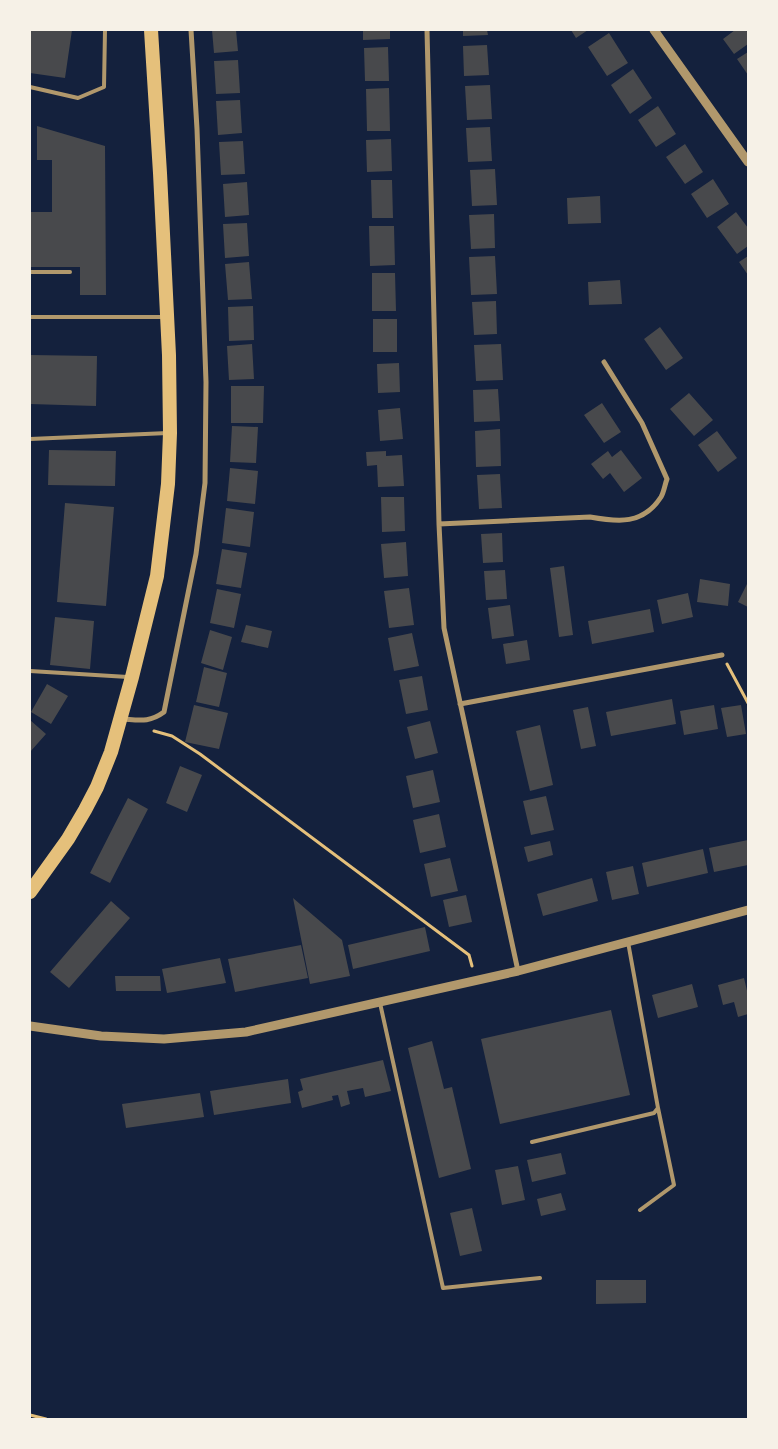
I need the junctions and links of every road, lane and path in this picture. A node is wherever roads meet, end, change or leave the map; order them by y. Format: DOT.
graph roads {
  1 [pos="105,30"];
  2 [pos="151,30"];
  3 [pos="191,30"];
  4 [pos="427,30"];
  5 [pos="654,30"];
  6 [pos="30,87"];
  7 [pos="748,162"];
  8 [pos="30,272"];
  9 [pos="70,272"];
  10 [pos="30,317"];
  11 [pos="167,317"];
  12 [pos="604,362"];
  13 [pos="170,433"];
  14 [pos="30,439"];
  15 [pos="439,524"];
  16 [pos="722,655"];
  17 [pos="30,671"];
  18 [pos="132,677"];
  19 [pos="748,703"];
  20 [pos="460,704"];
  21 [pos="121,719"];
  22 [pos="146,720"];
  23 [pos="30,892"];
  24 [pos="748,910"];
  25 [pos="628,942"];
  26 [pos="518,971"];
  27 [pos="477,980"];
  28 [pos="380,1003"];
  29 [pos="30,1026"];
  30 [pos="658,1108"];
  31 [pos="532,1142"];
  32 [pos="640,1210"];
  33 [pos="540,1278"];
  34 [pos="30,1415"];
  35 [pos="46,1419"];
  1 -- 6 [label="lane"];
  2 -- 11 [label="highway"];
  3 -- 22 [label="street"];
  4 -- 15 [label="street"];
  5 -- 7 [label="street"];
  8 -- 9 [label="lane"];
  10 -- 11 [label="lane"];
  11 -- 13 [label="highway"];
  12 -- 15 [label="street"];
  13 -- 14 [label="lane"];
  13 -- 18 [label="highway"];
  15 -- 20 [label="street"];
  16 -- 19 [label="path"];
  16 -- 20 [label="street"];
  17 -- 18 [label="lane"];
  18 -- 21 [label="highway"];
  20 -- 26 [label="street"];
  21 -- 22 [label="street"];
  21 -- 23 [label="highway"];
  22 -- 27 [label="path"];
  24 -- 25 [label="street"];
  25 -- 26 [label="street"];
  25 -- 30 [label="lane"];
  26 -- 27 [label="street"];
  27 -- 28 [label="street"];
  28 -- 29 [label="street"];
  28 -- 33 [label="lane"];
  30 -- 31 [label="lane"];
  30 -- 32 [label="lane"];
  34 -- 35 [label="path"];
}
